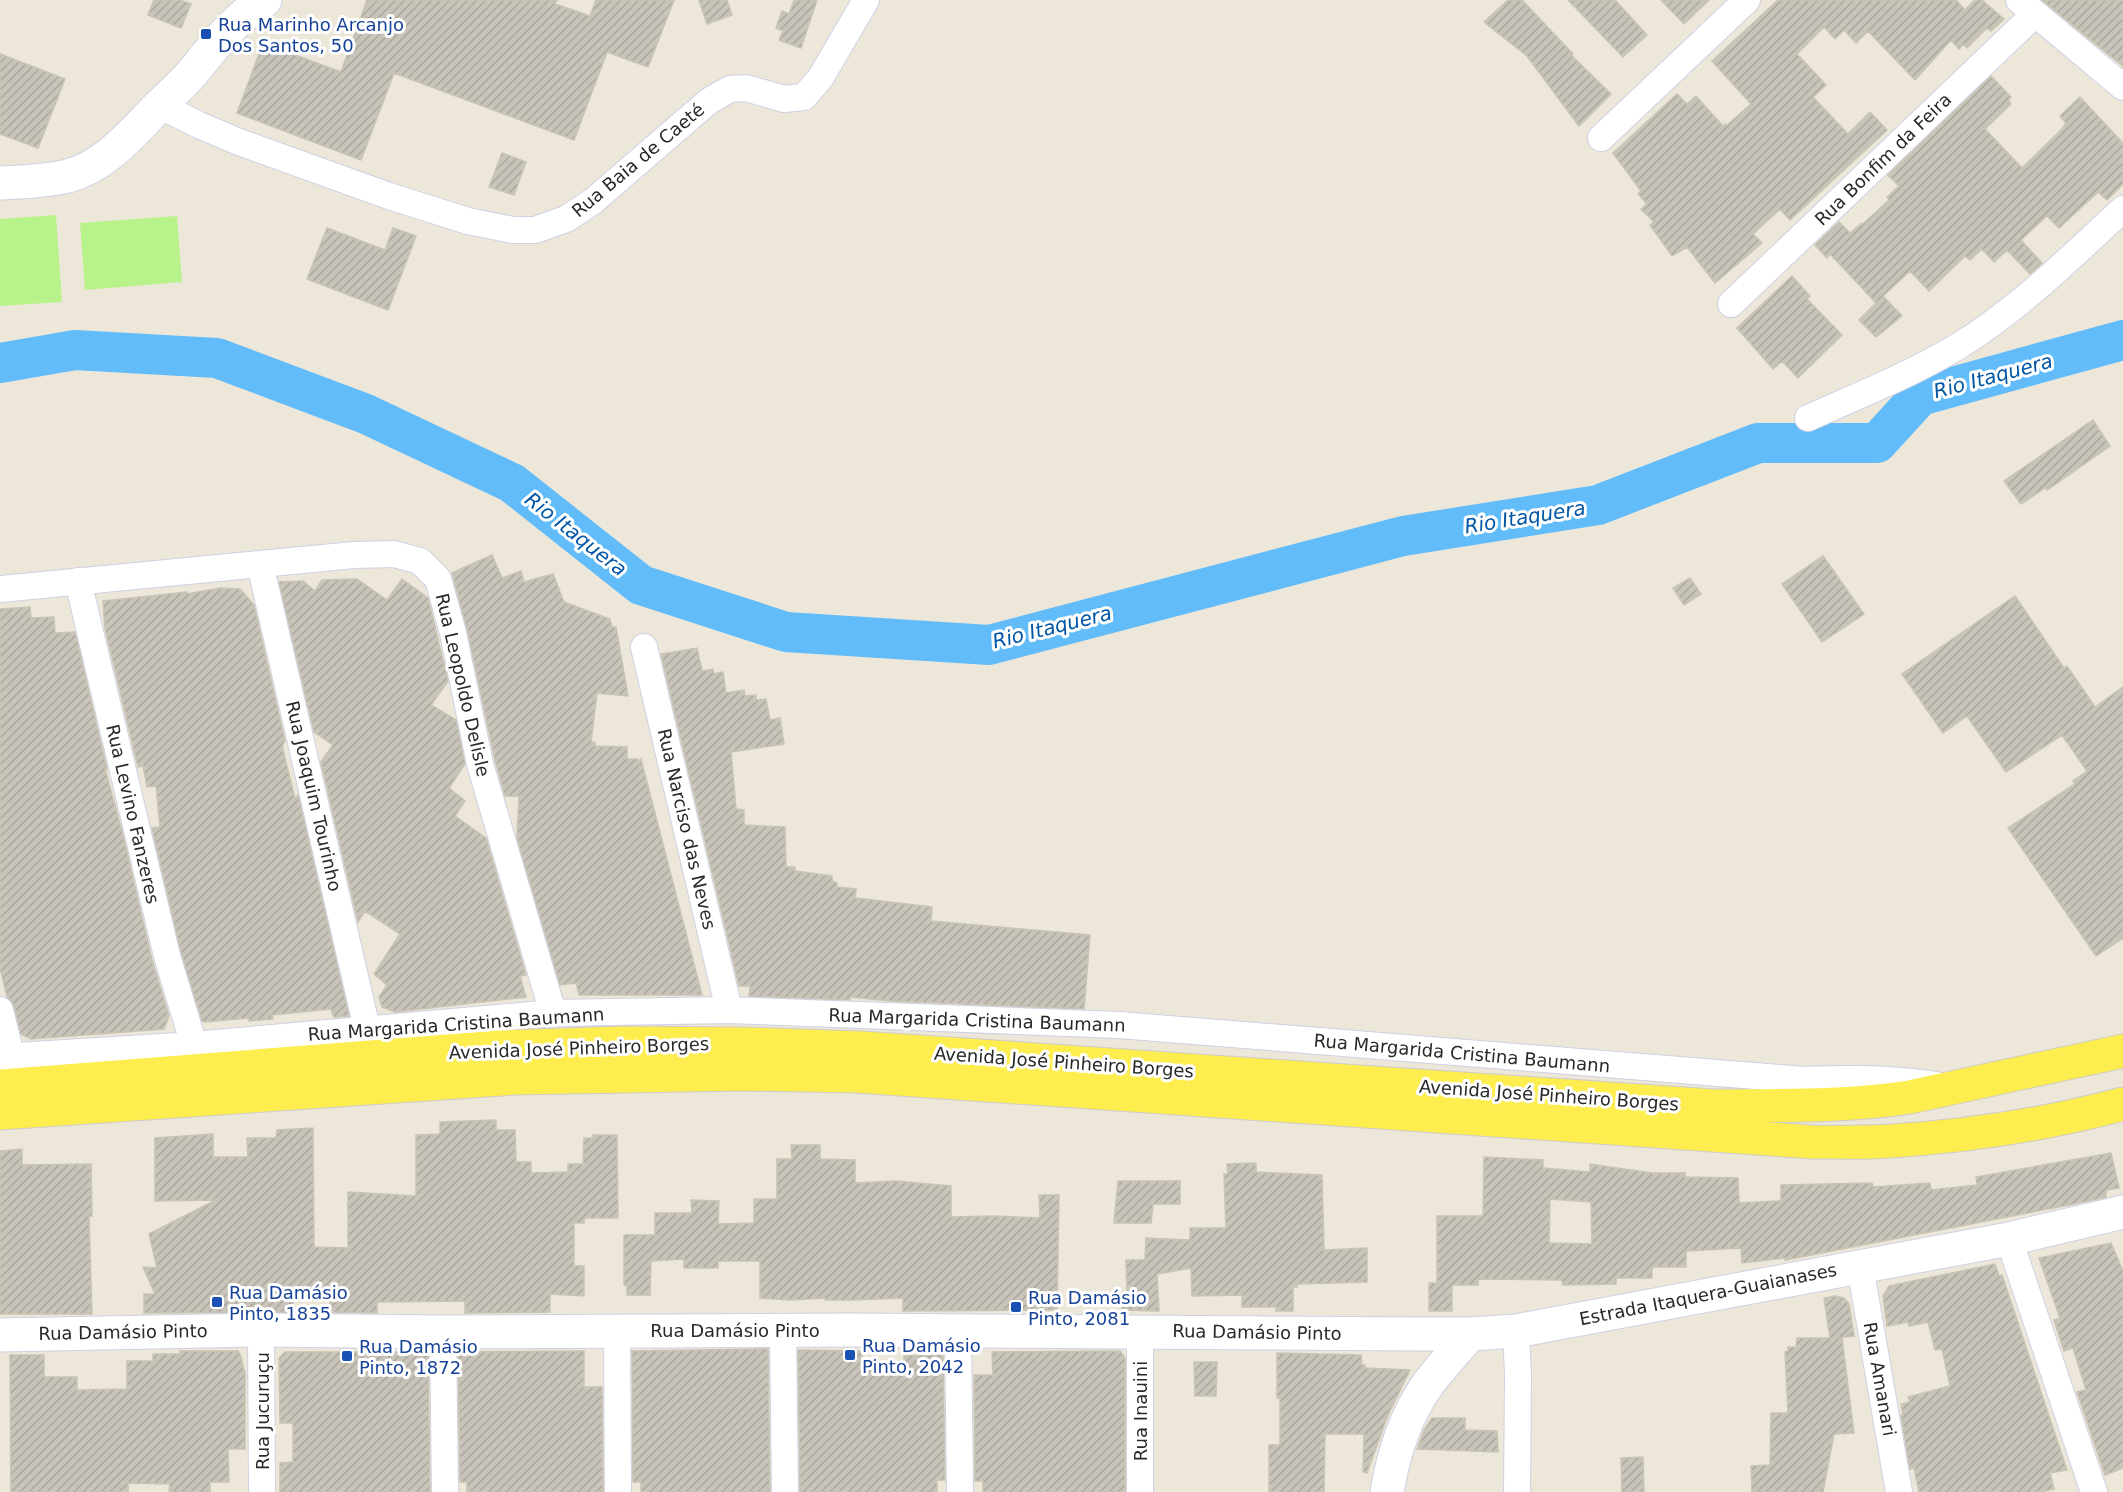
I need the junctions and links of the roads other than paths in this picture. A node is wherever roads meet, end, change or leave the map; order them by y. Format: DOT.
graph roads {
  1 [pos="265,0"];
  2 [pos="866,0"];
  3 [pos="1747,0"];
  4 [pos="2027,7"];
  5 [pos="2123,87"];
  6 [pos="159,105"];
  7 [pos="1601,138"];
  8 [pos="0,183"];
  9 [pos="2123,209"];
  10 [pos="1731,304"];
  11 [pos="1808,418"];
  12 [pos="260,564"];
  13 [pos="78,581"];
  14 [pos="0,589"];
  15 [pos="644,647"];
  16 [pos="0,1010"];
  17 [pos="729,1010"];
  18 [pos="553,1013"];
  19 [pos="367,1029"];
  20 [pos="194,1045"];
  21 [pos="2123,1051"];
  22 [pos="9,1085"];
  23 [pos="1954,1089"];
  24 [pos="2123,1104"];
  25 [pos="2123,1212"];
  26 [pos="2009,1239"];
  27 [pos="1860,1266"];
  28 [pos="261,1330"];
  29 [pos="617,1330"];
  30 [pos="783,1330"];
  31 [pos="958,1330"];
  32 [pos="1516,1330"];
  33 [pos="1140,1331"];
  34 [pos="443,1332"];
  35 [pos="1470,1334"];
  36 [pos="0,1335"];
  37 [pos="262,1492"];
  38 [pos="445,1492"];
  39 [pos="618,1492"];
  40 [pos="785,1492"];
  41 [pos="960,1492"];
  42 [pos="1140,1492"];
  43 [pos="1387,1492"];
  44 [pos="1517,1492"];
  45 [pos="1899,1492"];
  46 [pos="2094,1492"];
  1 -- 6 [label="street"];
  2 -- 6 [label="street, Rua Baia de Caeté"];
  3 -- 7 [label="street"];
  4 -- 5 [label="street"];
  4 -- 10 [label="street, Rua Bonfim da Feira"];
  6 -- 8 [label="street"];
  9 -- 11 [label="street"];
  12 -- 13 [label="street, Rua Leopoldo Delisle"];
  12 -- 18 [label="street, Rua Leopoldo Delisle"];
  12 -- 19 [label="street, Rua Joaquim Tourinho"];
  13 -- 14 [label="street, Rua Leopoldo Delisle"];
  13 -- 20 [label="street, Rua Levino Fanzeres"];
  15 -- 17 [label="street, Rua Narciso das Neves"];
  16 -- 22 [label="street"];
  17 -- 18 [label="street, Rua Margarida Cristina Baumann"];
  17 -- 23 [label="street, Rua Margarida Cristina Baumann"];
  18 -- 19 [label="street, Rua Margarida Cristina Baumann"];
  19 -- 20 [label="street, Rua Margarida Cristina Baumann"];
  20 -- 22 [label="street, Rua Margarida Cristina Baumann"];
  21 -- 23 [label="main road, Avenida José Pinheiro Borges"];
  22 -- 23 [label="main road, Avenida José Pinheiro Borges"];
  22 -- 24 [label="main road, Avenida José Pinheiro Borges"];
  25 -- 26 [label="street, Estrada Itaquera-Guaianases"];
  26 -- 27 [label="street, Estrada Itaquera-Guaianases"];
  26 -- 46 [label="street"];
  27 -- 32 [label="street, Estrada Itaquera-Guaianases"];
  27 -- 45 [label="street, Rua Amanari"];
  28 -- 34 [label="street, Rua Damásio Pinto"];
  28 -- 36 [label="street, Rua Damásio Pinto"];
  28 -- 37 [label="street, Rua Jucuruçu"];
  29 -- 30 [label="street, Rua Damásio Pinto"];
  29 -- 34 [label="street, Rua Damásio Pinto"];
  29 -- 39 [label="street"];
  30 -- 31 [label="street, Rua Damásio Pinto"];
  30 -- 40 [label="street"];
  31 -- 33 [label="street, Rua Damásio Pinto"];
  31 -- 41 [label="street"];
  32 -- 35 [label="street, Estrada Itaquera-Guaianases"];
  32 -- 44 [label="street"];
  33 -- 35 [label="street, Rua Damásio Pinto"];
  33 -- 42 [label="street, Rua Inauini"];
  34 -- 38 [label="street"];
  35 -- 43 [label="street"];
}
